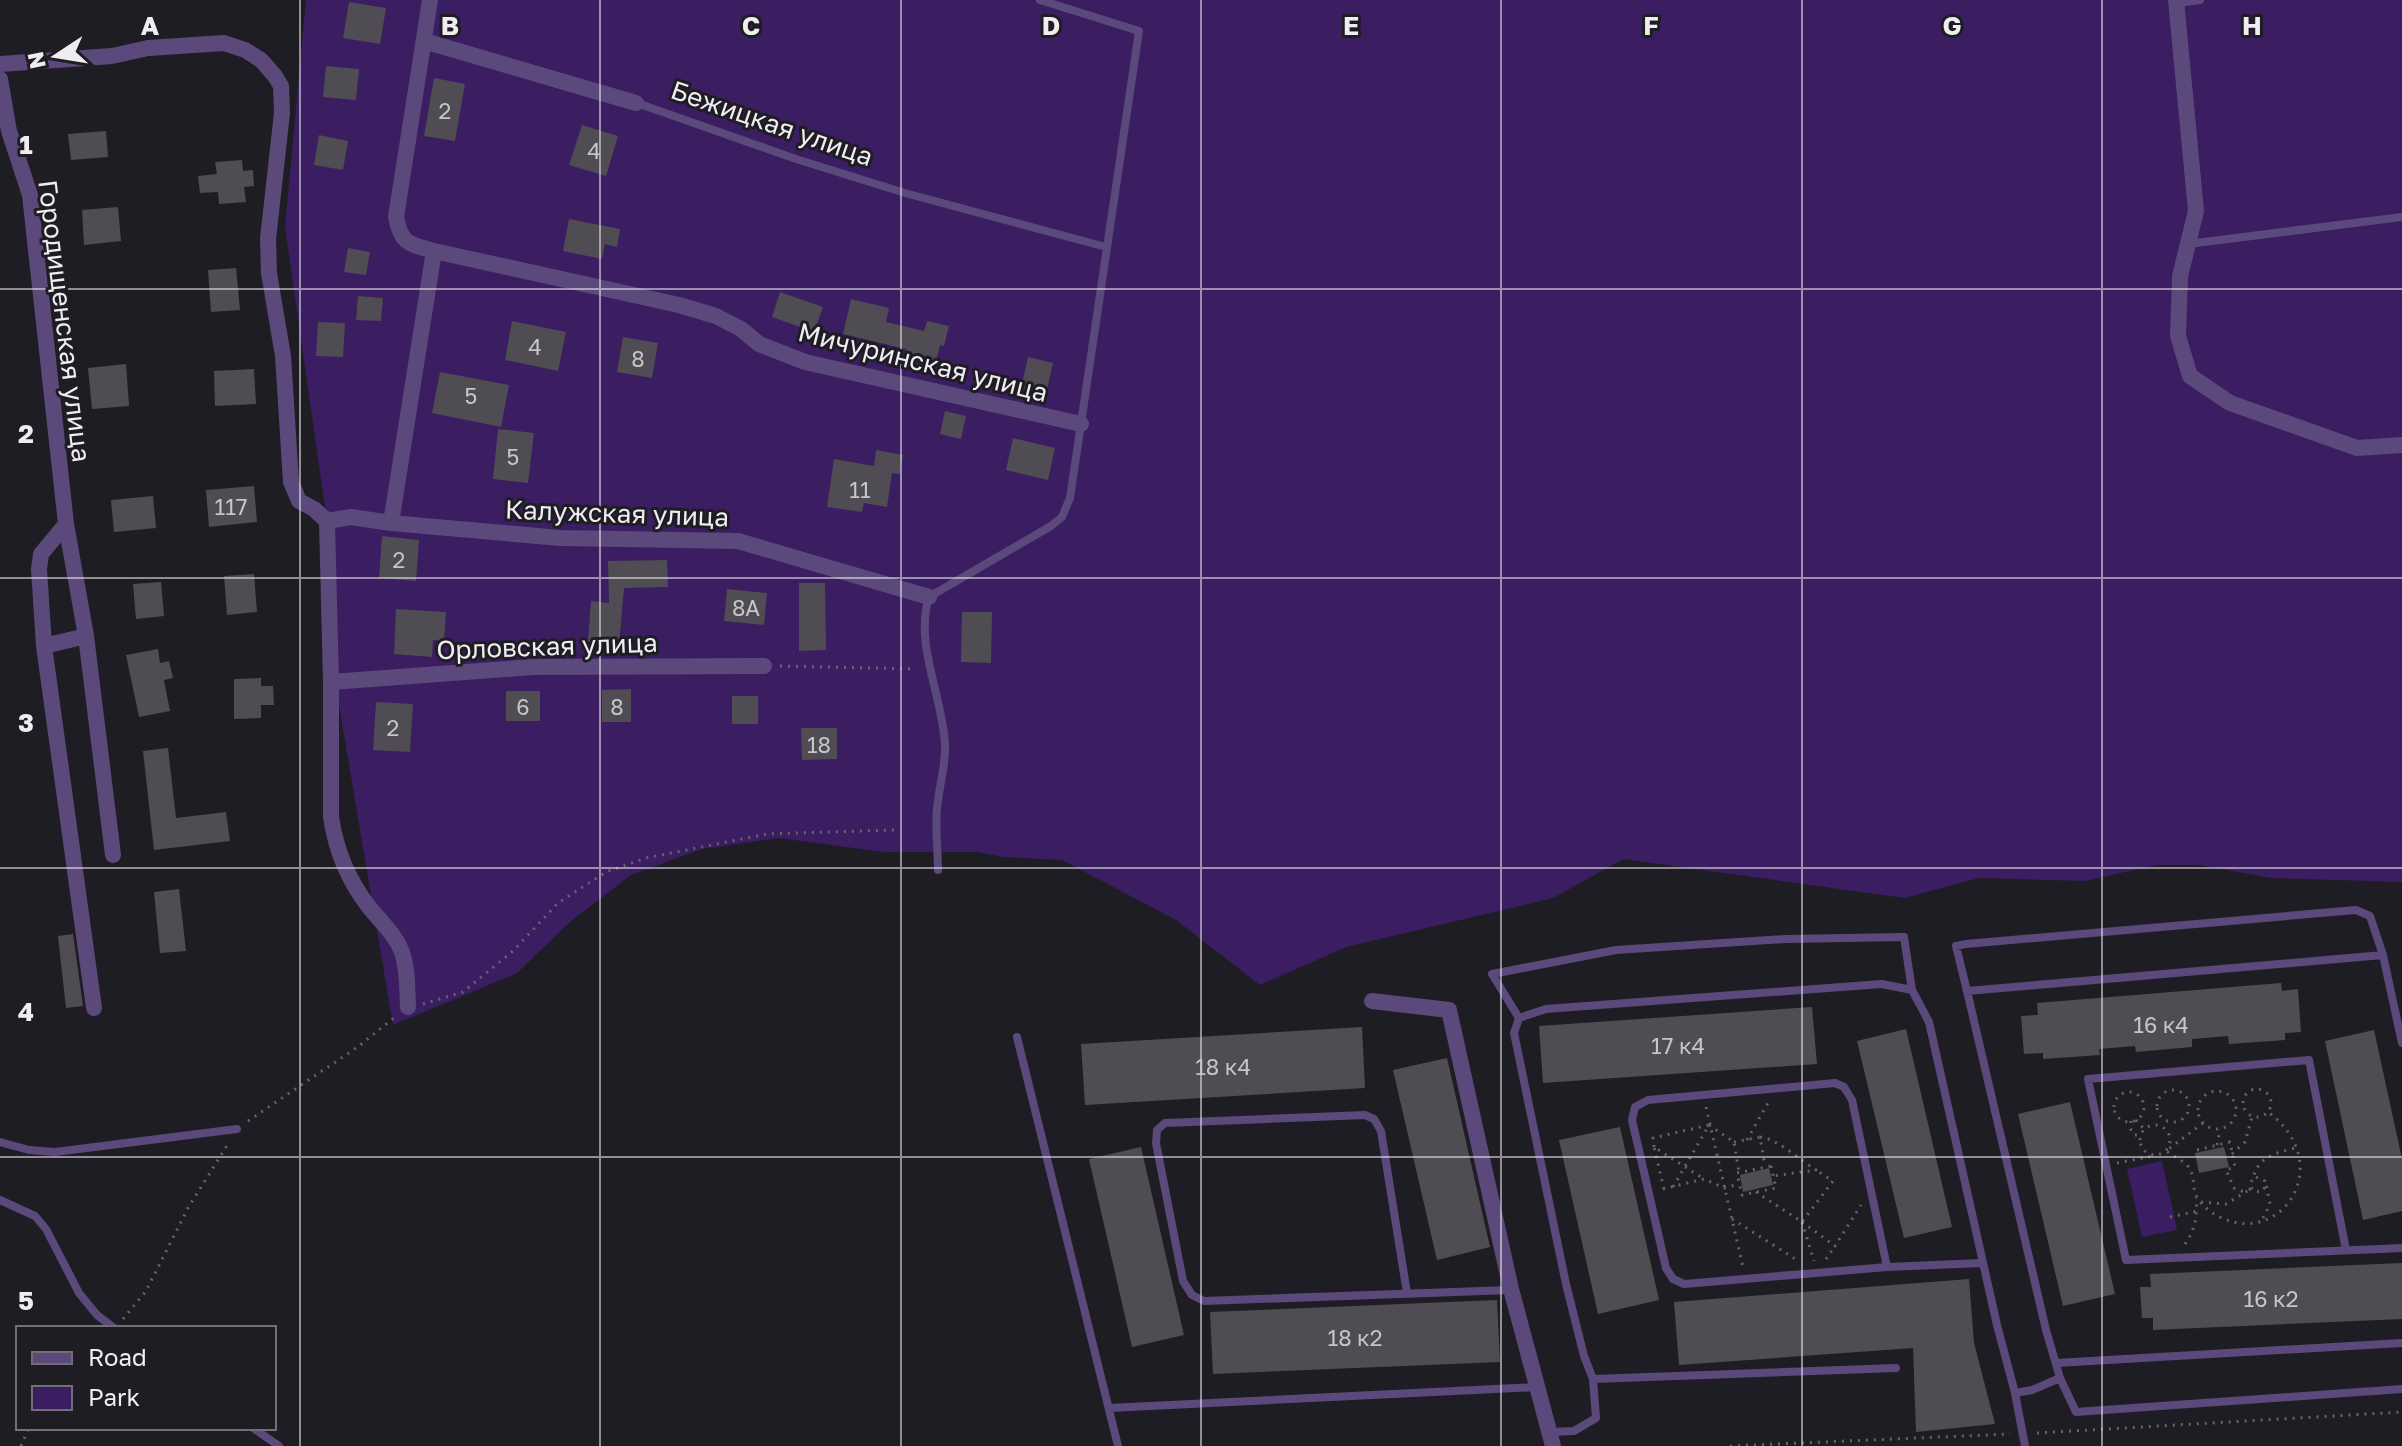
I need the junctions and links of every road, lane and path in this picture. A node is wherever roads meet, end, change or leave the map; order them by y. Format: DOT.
graph roads {
  1 [pos="430,0"];
  2 [pos="1040,0"];
  3 [pos="2200,0"];
  4 [pos="2176,1"];
  5 [pos="424,41"];
  6 [pos="0,64"];
  7 [pos="0,79"];
  8 [pos="636,103"];
  9 [pos="2402,217"];
  10 [pos="2187,244"];
  11 [pos="1106,247"];
  12 [pos="434,251"];
  13 [pos="1081,424"];
  14 [pos="2402,445"];
  15 [pos="327,521"];
  16 [pos="391,523"];
  17 [pos="66,524"];
  18 [pos="929,597"];
  19 [pos="86,636"];
  20 [pos="44,646"];
  21 [pos="764,666"];
  22 [pos="931,669"];
  23 [pos="331,682"];
  24 [pos="895,830"];
  25 [pos="113,855"];
  26 [pos="938,870"];
  27 [pos="2383,955"];
  28 [pos="1912,990"];
  29 [pos="1967,991"];
  30 [pos="1372,1001"];
  31 [pos="408,1007"];
  32 [pos="94,1008"];
  33 [pos="1519,1018"];
  34 [pos="1017,1037"];
  35 [pos="2402,1043"];
  36 [pos="1776,1088"];
  37 [pos="1704,1095"];
  38 [pos="2243,1106"];
  39 [pos="2189,1107"];
  40 [pos="2199,1108"];
  41 [pos="2236,1108"];
  42 [pos="2268,1112"];
  43 [pos="2252,1117"];
  44 [pos="2166,1120"];
  45 [pos="2134,1121"];
  46 [pos="2203,1123"];
  47 [pos="1709,1125"];
  48 [pos="2162,1127"];
  49 [pos="237,1129"];
  50 [pos="2220,1129"];
  51 [pos="2145,1130"];
  52 [pos="2142,1135"];
  53 [pos="1760,1137"];
  54 [pos="1747,1140"];
  55 [pos="0,1142"];
  56 [pos="1734,1142"];
  57 [pos="2217,1145"];
  58 [pos="1654,1147"];
  59 [pos="2298,1147"];
  60 [pos="2197,1150"];
  61 [pos="2166,1151"];
  62 [pos="2232,1154"];
  63 [pos="2157,1155"];
  64 [pos="1684,1165"];
  65 [pos="1765,1167"];
  66 [pos="1816,1170"];
  67 [pos="2115,1170"];
  68 [pos="1739,1172"];
  69 [pos="1773,1176"];
  70 [pos="2256,1177"];
  71 [pos="1704,1179"];
  72 [pos="2265,1181"];
  73 [pos="1739,1184"];
  74 [pos="1673,1187"];
  75 [pos="1724,1188"];
  76 [pos="1871,1189"];
  77 [pos="2251,1189"];
  78 [pos="1756,1192"];
  79 [pos="2195,1195"];
  80 [pos="0,1200"];
  81 [pos="2201,1202"];
  82 [pos="2198,1211"];
  83 [pos="2170,1217"];
  84 [pos="1732,1219"];
  85 [pos="2260,1220"];
  86 [pos="1802,1222"];
  87 [pos="1835,1246"];
  88 [pos="2402,1248"];
  89 [pos="2346,1250"];
  90 [pos="2167,1258"];
  91 [pos="1983,1263"];
  92 [pos="1887,1267"];
  93 [pos="1817,1273"];
  94 [pos="1746,1279"];
  95 [pos="1511,1289"];
  96 [pos="1407,1293"];
  97 [pos="112,1326"];
  98 [pos="117,1326"];
  99 [pos="2402,1343"];
  100 [pos="2056,1363"];
  101 [pos="1896,1368"];
  102 [pos="2060,1378"];
  103 [pos="1593,1379"];
  104 [pos="1538,1387"];
  105 [pos="2402,1389"];
  106 [pos="2015,1393"];
  107 [pos="1109,1408"];
  108 [pos="2402,1412"];
  109 [pos="256,1430"];
  110 [pos="2023,1434"];
  111 [pos="1551,1439"];
  112 [pos="279,1446"];
  113 [pos="1118,1446"];
  114 [pos="1730,1446"];
  115 [pos="2025,1446"];
  1 -- 5 [label="street"];
  2 -- 11 [label="lane"];
  3 -- 4 [label="lane"];
  4 -- 10 [label="street"];
  5 -- 8 [label="street, Бежицкая улица"];
  5 -- 12 [label="street, Мичуринская улица"];
  6 -- 15 [label="street"];
  7 -- 17 [label="street, Городищенская улица"];
  8 -- 11 [label="lane, Бежицкая улица"];
  9 -- 10 [label="lane"];
  10 -- 14 [label="street"];
  11 -- 13 [label="lane"];
  12 -- 13 [label="street, Мичуринская улица"];
  12 -- 16 [label="street"];
  13 -- 18 [label="lane"];
  15 -- 16 [label="street, Калужская улица"];
  15 -- 23 [label="street"];
  16 -- 18 [label="street, Калужская улица"];
  17 -- 19 [label="street, Городищенская улица"];
  17 -- 20 [label="street"];
  18 -- 22 [label="lane"];
  19 -- 20 [label="street"];
  19 -- 25 [label="street, Городищенская улица"];
  20 -- 32 [label="street"];
  21 -- 22 [label="path"];
  21 -- 23 [label="street, Орловская улица"];
  22 -- 26 [label="lane"];
  23 -- 31 [label="street"];
  24 -- 31 [label="path"];
  27 -- 29 [label="lane"];
  27 -- 29 [label="lane"];
  27 -- 35 [label="lane"];
  28 -- 33 [label="lane"];
  28 -- 33 [label="lane"];
  28 -- 91 [label="lane"];
  29 -- 100 [label="lane"];
  30 -- 95 [label="street"];
  31 -- 49 [label="path"];
  33 -- 103 [label="lane"];
  34 -- 107 [label="lane"];
  36 -- 37 [label="lane"];
  36 -- 54 [label="path"];
  36 -- 76 [label="lane"];
  37 -- 47 [label="path"];
  37 -- 94 [label="lane"];
  38 -- 41 [label="path"];
  38 -- 42 [label="path"];
  38 -- 43 [label="path"];
  39 -- 40 [label="path"];
  39 -- 44 [label="path"];
  39 -- 44 [label="path"];
  40 -- 41 [label="path"];
  40 -- 46 [label="path"];
  41 -- 50 [label="path"];
  42 -- 43 [label="path"];
  42 -- 59 [label="path"];
  43 -- 62 [label="path"];
  44 -- 48 [label="path"];
  45 -- 45 [label="path"];
  45 -- 51 [label="path"];
  45 -- 52 [label="path"];
  46 -- 50 [label="path"];
  46 -- 61 [label="path"];
  47 -- 56 [label="path"];
  47 -- 58 [label="path"];
  47 -- 64 [label="path"];
  47 -- 75 [label="path"];
  48 -- 51 [label="path"];
  48 -- 61 [label="path"];
  49 -- 55 [label="lane"];
  49 -- 98 [label="path"];
  50 -- 57 [label="path"];
  51 -- 52 [label="path"];
  52 -- 63 [label="path"];
  53 -- 54 [label="path"];
  53 -- 65 [label="path"];
  53 -- 66 [label="path"];
  54 -- 56 [label="path"];
  56 -- 68 [label="path"];
  57 -- 60 [label="path"];
  57 -- 62 [label="path"];
  58 -- 64 [label="path"];
  58 -- 74 [label="path"];
  59 -- 70 [label="path"];
  59 -- 85 [label="path"];
  61 -- 63 [label="path"];
  61 -- 79 [label="path"];
  62 -- 77 [label="path"];
  63 -- 67 [label="path"];
  64 -- 71 [label="path"];
  64 -- 74 [label="path"];
  65 -- 68 [label="path"];
  65 -- 69 [label="path"];
  66 -- 69 [label="path"];
  66 -- 86 [label="path"];
  68 -- 73 [label="path"];
  69 -- 78 [label="path"];
  70 -- 72 [label="path"];
  70 -- 77 [label="path"];
  71 -- 74 [label="path"];
  71 -- 75 [label="path"];
  72 -- 77 [label="path"];
  72 -- 85 [label="path"];
  73 -- 75 [label="path"];
  73 -- 78 [label="path"];
  75 -- 84 [label="path"];
  76 -- 87 [label="path"];
  76 -- 92 [label="lane"];
  77 -- 81 [label="path"];
  78 -- 86 [label="path"];
  79 -- 81 [label="path"];
  79 -- 82 [label="path"];
  80 -- 97 [label="lane"];
  81 -- 85 [label="path"];
  82 -- 83 [label="path"];
  82 -- 90 [label="path"];
  84 -- 93 [label="path"];
  84 -- 94 [label="path"];
  86 -- 87 [label="path"];
  86 -- 93 [label="path"];
  87 -- 93 [label="path"];
  88 -- 89 [label="lane"];
  89 -- 90 [label="lane"];
  89 -- 90 [label="lane"];
  91 -- 92 [label="lane"];
  91 -- 106 [label="lane"];
  92 -- 93 [label="lane"];
  93 -- 94 [label="lane"];
  95 -- 96 [label="lane"];
  95 -- 104 [label="street"];
  96 -- 96 [label="lane"];
  99 -- 100 [label="lane"];
  100 -- 102 [label="lane"];
  101 -- 103 [label="lane"];
  102 -- 105 [label="lane"];
  102 -- 106 [label="lane"];
  103 -- 111 [label="lane"];
  104 -- 107 [label="lane"];
  104 -- 111 [label="street"];
  106 -- 110 [label="lane"];
  107 -- 113 [label="lane"];
  108 -- 110 [label="path"];
  109 -- 112 [label="lane"];
  110 -- 114 [label="path"];
  110 -- 115 [label="lane"];
}
